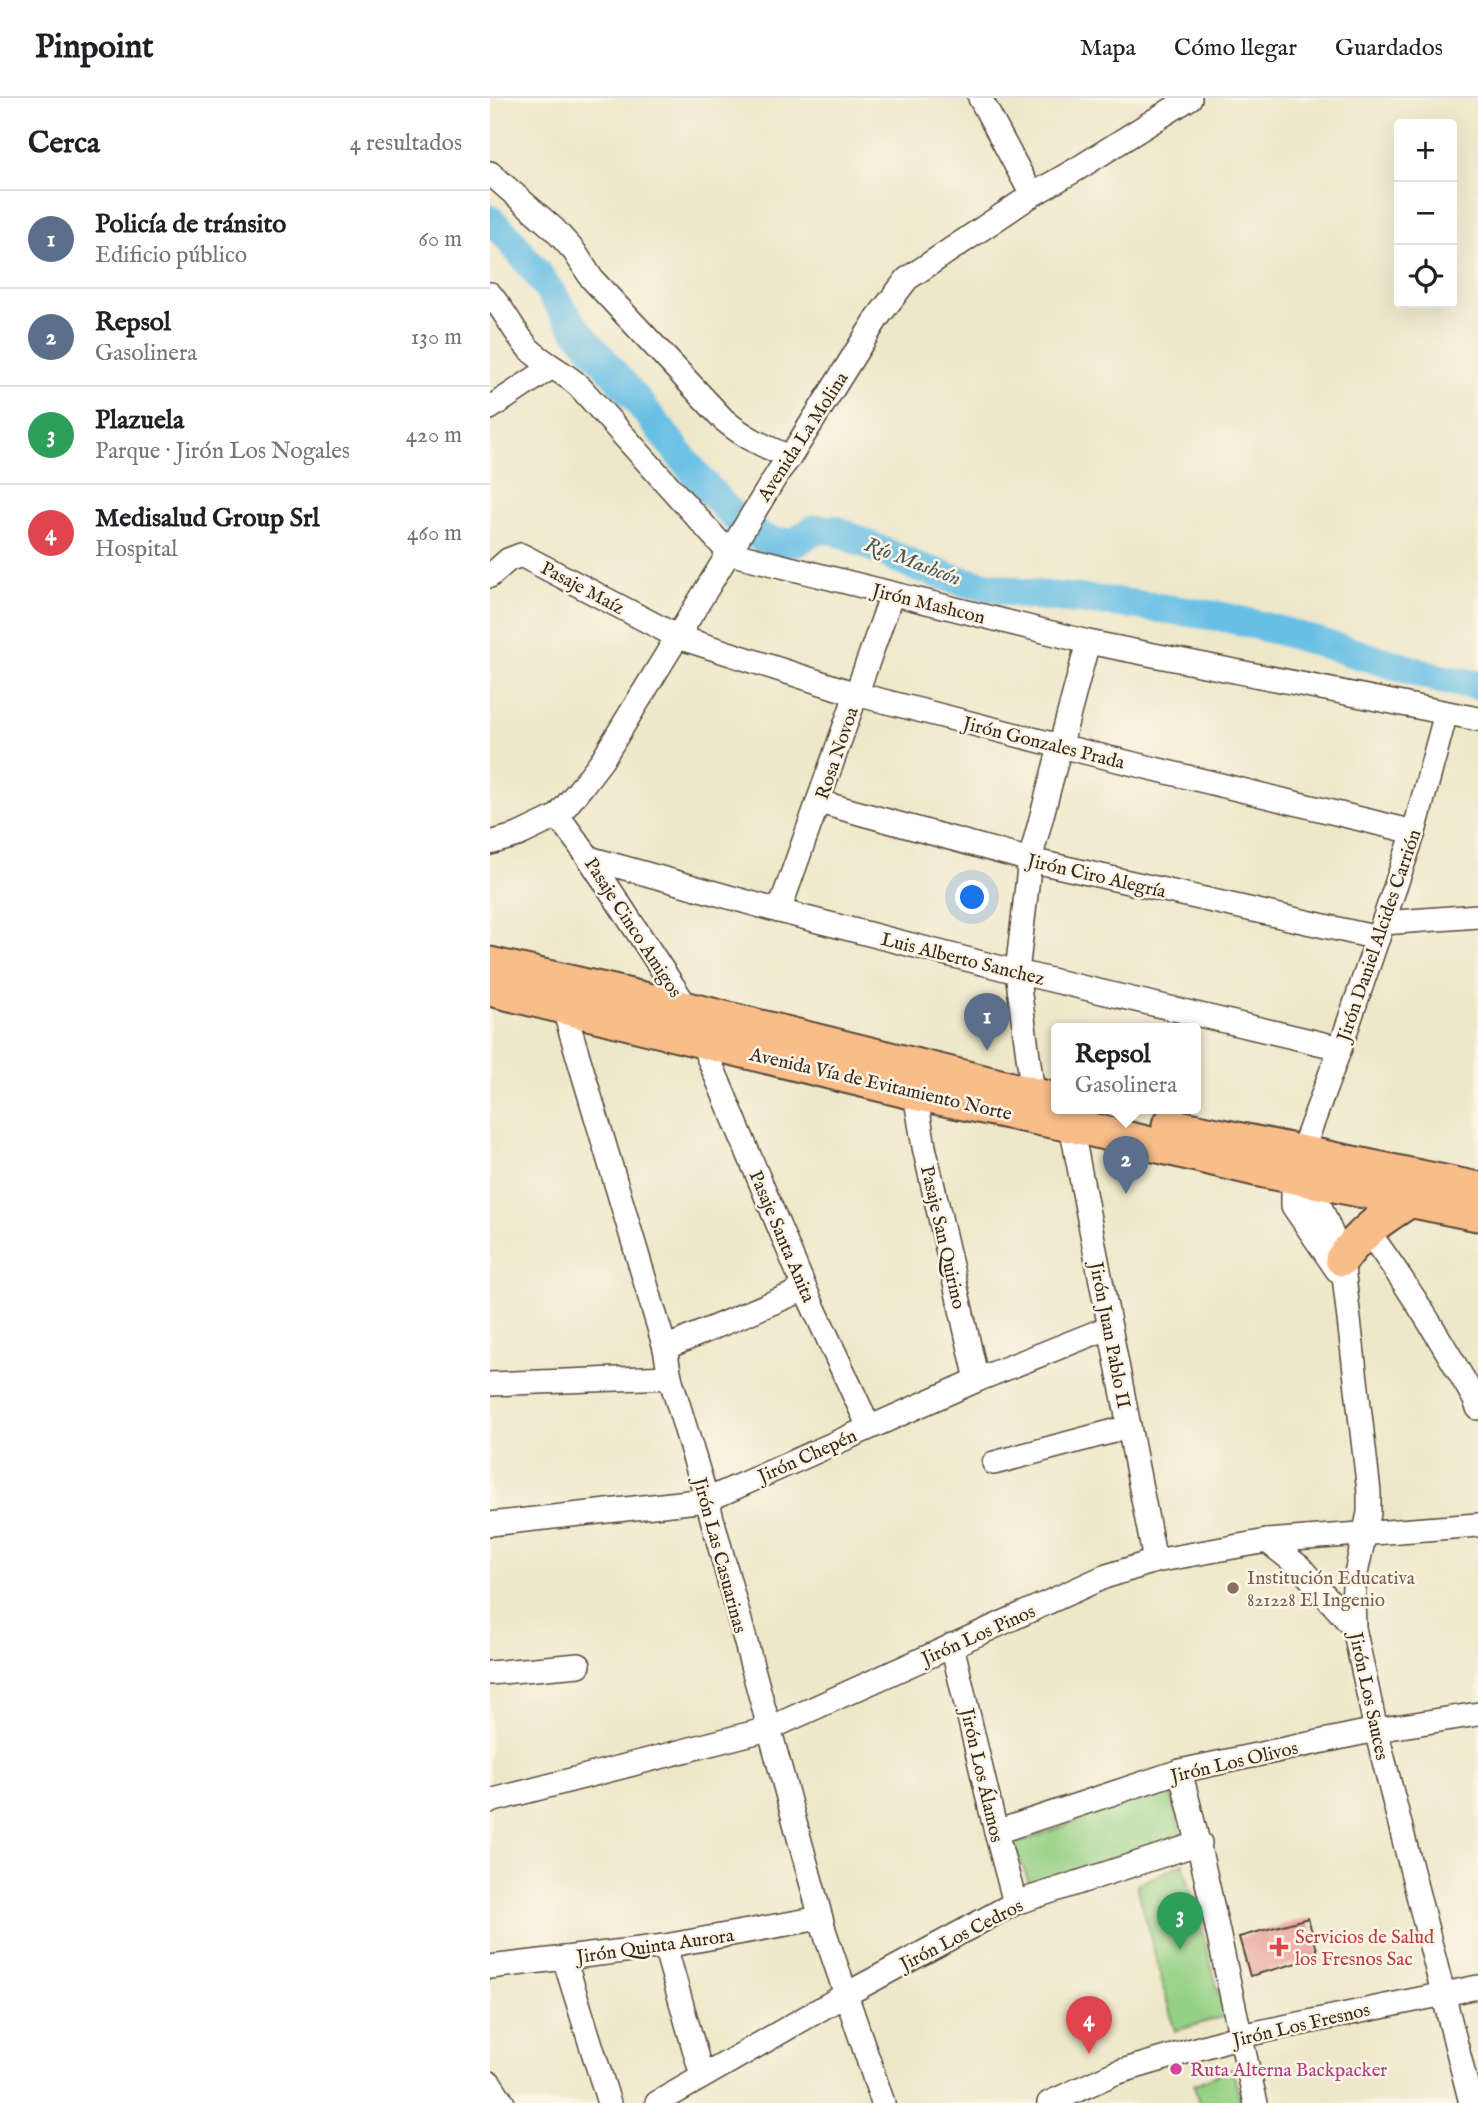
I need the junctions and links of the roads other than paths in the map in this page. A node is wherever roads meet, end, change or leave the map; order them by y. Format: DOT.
graph roads {
  1 [pos="980,98"];
  2 [pos="1190,98"];
  3 [pos="490,173"];
  4 [pos="1032,195"];
  5 [pos="490,294"];
  6 [pos="552,367"];
  7 [pos="490,408"];
  8 [pos="785,464"];
  9 [pos="733,545"];
  10 [pos="490,576"];
  11 [pos="892,594"];
  12 [pos="678,637"];
  13 [pos="1087,642"];
  14 [pos="856,694"];
  15 [pos="1446,713"];
  16 [pos="1478,719"];
  17 [pos="1060,746"];
  18 [pos="819,802"];
  19 [pos="558,816"];
  20 [pos="1414,832"];
  21 [pos="490,843"];
  22 [pos="589,858"];
  23 [pos="1030,860"];
  24 [pos="779,911"];
  25 [pos="1478,916"];
  26 [pos="1381,930"];
  27 [pos="490,964"];
  28 [pos="1017,972"];
  29 [pos="490,989"];
  30 [pos="563,1006"];
  31 [pos="688,1010"];
  32 [pos="703,1042"];
  33 [pos="1340,1048"];
  34 [pos="1051,1070"];
  35 [pos="915,1093"];
  36 [pos="1051,1104"];
  37 [pos="1051,1106"];
  38 [pos="1065,1114"];
  39 [pos="1086,1114"];
  40 [pos="1298,1165"];
  41 [pos="1478,1189"];
  42 [pos="1409,1201"];
  43 [pos="1478,1214"];
  44 [pos="1367,1230"];
  45 [pos="1344,1270"];
  46 [pos="804,1289"];
  47 [pos="1110,1327"];
  48 [pos="665,1348"];
  49 [pos="670,1377"];
  50 [pos="977,1380"];
  51 [pos="490,1384"];
  52 [pos="1478,1408"];
  53 [pos="869,1427"];
  54 [pos="1129,1427"];
  55 [pos="994,1463"];
  56 [pos="707,1500"];
  57 [pos="490,1524"];
  58 [pos="1478,1525"];
  59 [pos="1365,1535"];
  60 [pos="1266,1541"];
  61 [pos="1155,1562"];
  62 [pos="1354,1628"];
  63 [pos="952,1645"];
  64 [pos="579,1665"];
  65 [pos="490,1673"];
  66 [pos="1478,1714"];
  67 [pos="768,1729"];
  68 [pos="1376,1730"];
  69 [pos="1180,1771"];
  70 [pos="490,1801"];
  71 [pos="996,1832"];
  72 [pos="1200,1843"];
  73 [pos="1015,1903"];
  74 [pos="820,1918"];
  75 [pos="665,1946"];
  76 [pos="564,1958"];
  77 [pos="490,1967"];
  78 [pos="1478,1987"];
  79 [pos="1443,1993"];
  80 [pos="845,1994"];
  81 [pos="1240,2036"];
  82 [pos="702,2076"];
  83 [pos="490,2084"];
  84 [pos="502,2103"];
  85 [pos="609,2103"];
  86 [pos="657,2103"];
  87 [pos="883,2103"];
  88 [pos="1049,2103"];
  89 [pos="1256,2103"];
  90 [pos="1471,2103"];
  1 -- 4 [label="street"];
  2 -- 4 [label="street, Avenida La Molina"];
  3 -- 8 [label="street"];
  4 -- 8 [label="street, Avenida La Molina"];
  5 -- 6 [label="street"];
  6 -- 7 [label="street"];
  6 -- 9 [label="street"];
  8 -- 9 [label="street, Avenida La Molina"];
  9 -- 11 [label="street, Jirón Mashcon"];
  9 -- 12 [label="street, Avenida La Molina"];
  10 -- 12 [label="street, Pasaje Maíz"];
  11 -- 13 [label="street, Jirón Mashcon"];
  11 -- 14 [label="street, Rosa Novoa"];
  12 -- 14 [label="street, Jirón Gonzales Prada"];
  12 -- 19 [label="street, Avenida La Molina"];
  13 -- 15 [label="street, Jirón Mashcon"];
  13 -- 17 [label="street, Jirón Juan Pablo II"];
  14 -- 17 [label="street, Jirón Gonzales Prada"];
  14 -- 18 [label="street, Rosa Novoa"];
  15 -- 16 [label="street, Jirón Mashcon"];
  15 -- 20 [label="street, Jirón Daniel Alcides Carrión"];
  17 -- 20 [label="street, Jirón Gonzales Prada"];
  17 -- 23 [label="street, Jirón Juan Pablo II"];
  18 -- 23 [label="street, Jirón Ciro Alegría"];
  18 -- 24 [label="street, Rosa Novoa"];
  19 -- 21 [label="street, Avenida La Molina"];
  19 -- 22 [label="street, Pasaje Cinco Amigos"];
  20 -- 26 [label="street, Jirón Daniel Alcides Carrión"];
  22 -- 24 [label="street, Luis Alberto Sanchez"];
  22 -- 31 [label="street, Pasaje Cinco Amigos"];
  23 -- 26 [label="street, Jirón Ciro Alegría"];
  23 -- 28 [label="street, Jirón Juan Pablo II"];
  24 -- 28 [label="street, Luis Alberto Sanchez"];
  25 -- 26 [label="street, Jirón Ciro Alegría"];
  26 -- 33 [label="street, Jirón Daniel Alcides Carrión"];
  27 -- 31 [label="highway, Avenida Vía de Evitamiento Norte"];
  28 -- 33 [label="street, Luis Alberto Sanchez"];
  28 -- 34 [label="street, Jirón Juan Pablo II"];
  29 -- 30 [label="highway, Avenida Vía de Evitamiento Norte"];
  30 -- 32 [label="highway, Avenida Vía de Evitamiento Norte"];
  30 -- 48 [label="street, Jirón Las Casuarinas"];
  31 -- 32 [label="street, Pasaje Cinco Amigos"];
  31 -- 36 [label="highway, Avenida Vía de Evitamiento Norte"];
  32 -- 35 [label="highway, Avenida Vía de Evitamiento Norte"];
  32 -- 46 [label="street, Pasaje Santa Anita"];
  33 -- 40 [label="street, Jirón Daniel Alcides Carrión"];
  35 -- 37 [label="highway, Avenida Vía de Evitamiento Norte"];
  35 -- 50 [label="street, Pasaje San Quirino"];
  38 -- 47 [label="street, Jirón Juan Pablo II"];
  39 -- 40 [label="highway, Avenida Vía de Evitamiento Norte"];
  40 -- 41 [label="highway, Avenida Vía de Evitamiento Norte"];
  40 -- 42 [label="highway, Avenida Vía de Evitamiento Norte"];
  40 -- 45 [label="street, Jirón Los Sauces"];
  42 -- 43 [label="highway, Avenida Vía de Evitamiento Norte"];
  42 -- 44 [label="highway"];
  44 -- 45 [label="highway"];
  44 -- 52 [label="street"];
  45 -- 59 [label="street, Jirón Los Sauces"];
  46 -- 48 [label="street"];
  46 -- 53 [label="street, Pasaje Santa Anita"];
  47 -- 50 [label="street, Jirón Chepén"];
  47 -- 54 [label="street, Jirón Juan Pablo II"];
  48 -- 49 [label="street, Jirón Las Casuarinas"];
  49 -- 51 [label="street"];
  49 -- 56 [label="street, Jirón Las Casuarinas"];
  50 -- 53 [label="street, Jirón Chepén"];
  53 -- 56 [label="street, Jirón Chepén"];
  54 -- 55 [label="street"];
  54 -- 61 [label="street, Jirón Juan Pablo II"];
  56 -- 57 [label="street, Jirón Chepén"];
  56 -- 67 [label="street, Jirón Las Casuarinas"];
  58 -- 59 [label="street, Jirón Los Pinos"];
  59 -- 60 [label="street, Jirón Los Pinos"];
  59 -- 62 [label="street, Jirón Los Sauces"];
  60 -- 61 [label="street, Jirón Los Pinos"];
  60 -- 62 [label="street"];
  61 -- 63 [label="street, Jirón Los Pinos"];
  62 -- 68 [label="street, Jirón Los Sauces"];
  63 -- 67 [label="street, Jirón Los Pinos"];
  63 -- 71 [label="street, Jirón Los Álamos"];
  64 -- 65 [label="street"];
  66 -- 68 [label="street, Jirón Los Olivos"];
  67 -- 70 [label="street, Jirón Los Pinos"];
  67 -- 74 [label="street, Jirón Las Casuarinas"];
  68 -- 69 [label="street, Jirón Los Olivos"];
  68 -- 79 [label="street, Jirón Los Sauces"];
  69 -- 71 [label="street, Jirón Los Olivos"];
  69 -- 72 [label="street"];
  71 -- 73 [label="street, Jirón Los Álamos"];
  72 -- 73 [label="street, Jirón Los Cedros"];
  72 -- 81 [label="street"];
  73 -- 80 [label="street, Jirón Los Cedros"];
  74 -- 75 [label="street, Jirón Quinta Aurora"];
  74 -- 80 [label="street, Jirón Las Casuarinas"];
  75 -- 76 [label="street, Jirón Quinta Aurora"];
  75 -- 82 [label="street"];
  76 -- 77 [label="street, Jirón Quinta Aurora"];
  76 -- 85 [label="street"];
  78 -- 79 [label="street, Jirón Los Fresnos"];
  79 -- 81 [label="street, Jirón Los Fresnos"];
  79 -- 90 [label="street, Jirón Los Sauces"];
  80 -- 82 [label="street, Jirón Los Cedros"];
  80 -- 87 [label="street, Jirón Las Casuarinas"];
  81 -- 88 [label="street, Jirón Los Fresnos"];
  81 -- 89 [label="street"];
  82 -- 86 [label="street, Jirón Los Cedros"];
  83 -- 84 [label="street"];
}
